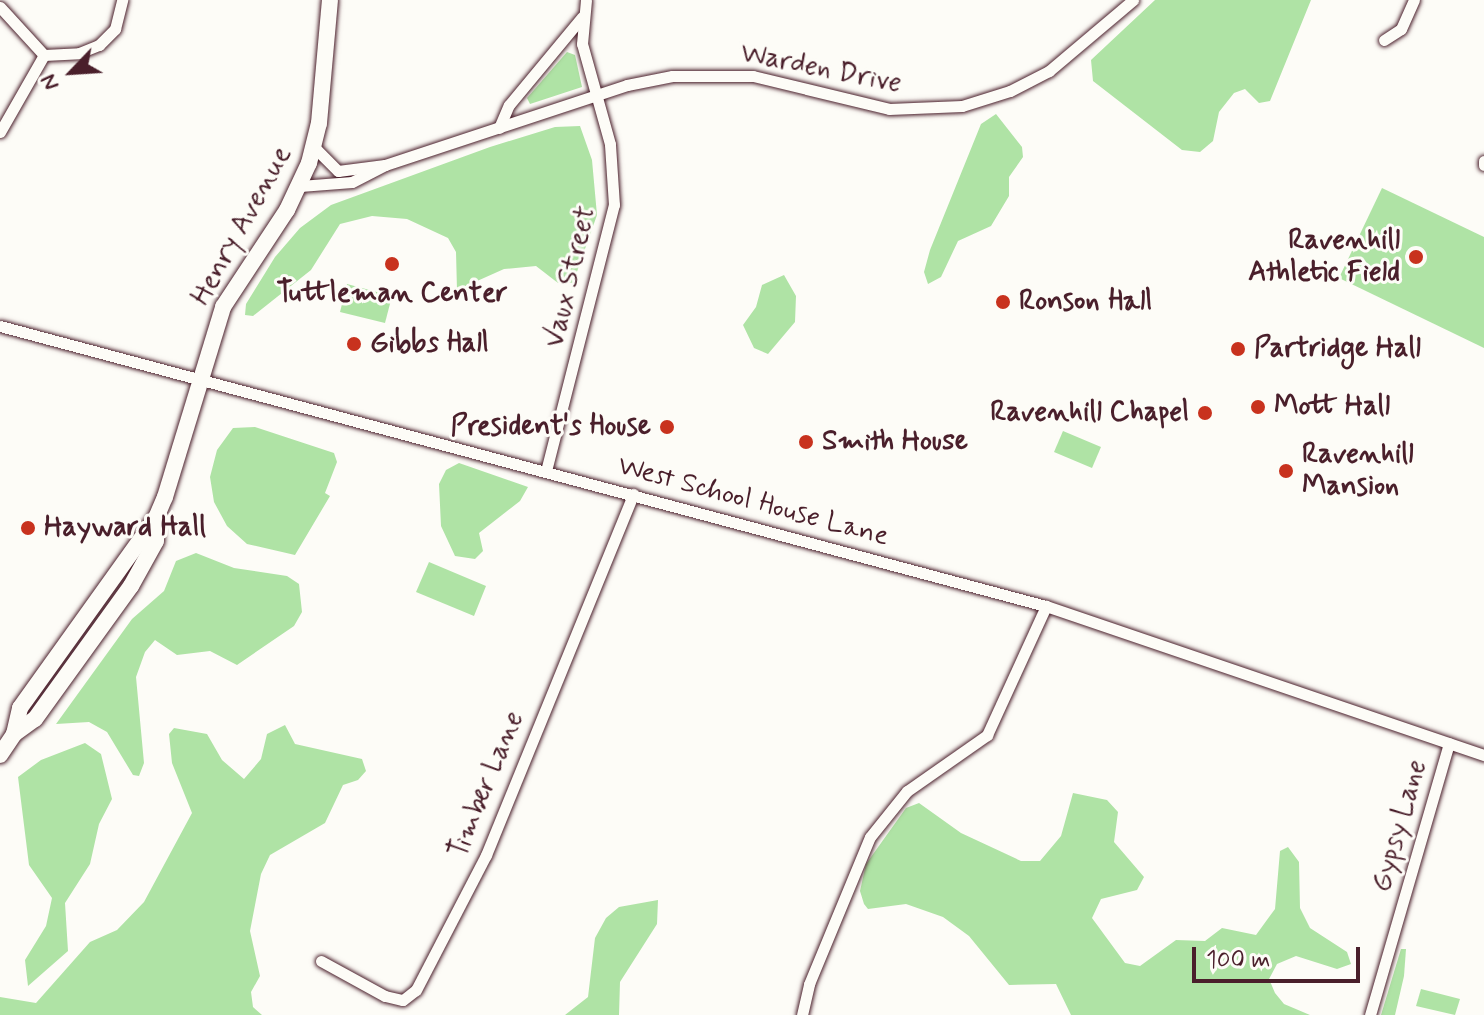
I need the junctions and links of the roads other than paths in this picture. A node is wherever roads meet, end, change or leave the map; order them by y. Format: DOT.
graph roads {
  1 [pos="122,0"];
  2 [pos="330,0"];
  3 [pos="586,0"];
  4 [pos="1133,0"];
  5 [pos="1414,0"];
  6 [pos="0,7"];
  7 [pos="582,16"];
  8 [pos="1384,40"];
  9 [pos="44,55"];
  10 [pos="596,95"];
  11 [pos="499,128"];
  12 [pos="0,132"];
  13 [pos="314,147"];
  14 [pos="385,165"];
  15 [pos="300,186"];
  16 [pos="0,326"];
  17 [pos="201,379"];
  18 [pos="546,471"];
  19 [pos="633,494"];
  20 [pos="1046,606"];
  21 [pos="1449,743"];
  22 [pos="0,755"];
  23 [pos="1484,755"];
  24 [pos="321,961"];
  25 [pos="802,1015"];
  26 [pos="1370,1015"];
  1 -- 9 [label="street"];
  2 -- 13 [label="main road, Henry Avenue"];
  3 -- 7 [label="street, Vaux Street"];
  4 -- 10 [label="street, Warden Drive"];
  5 -- 8 [label="street"];
  6 -- 9 [label="street"];
  7 -- 10 [label="street, Vaux Street"];
  7 -- 11 [label="street"];
  9 -- 12 [label="street"];
  10 -- 11 [label="street, Warden Drive"];
  10 -- 18 [label="street, Vaux Street"];
  11 -- 14 [label="street, Warden Drive"];
  13 -- 14 [label="street, Warden Drive"];
  13 -- 15 [label="main road, Henry Avenue"];
  14 -- 15 [label="street, Warden Drive"];
  15 -- 17 [label="main road, Henry Avenue"];
  16 -- 17 [label="street, West School House Lane"];
  17 -- 18 [label="street, West School House Lane"];
  17 -- 22 [label="main road, Henry Avenue"];
  18 -- 19 [label="street, West School House Lane"];
  19 -- 20 [label="street, West School House Lane"];
  19 -- 24 [label="street, Timber Lane"];
  20 -- 21 [label="street, West School House Lane"];
  20 -- 25 [label="street"];
  21 -- 23 [label="street, West School House Lane"];
  21 -- 26 [label="street, Gypsy Lane"];
}
